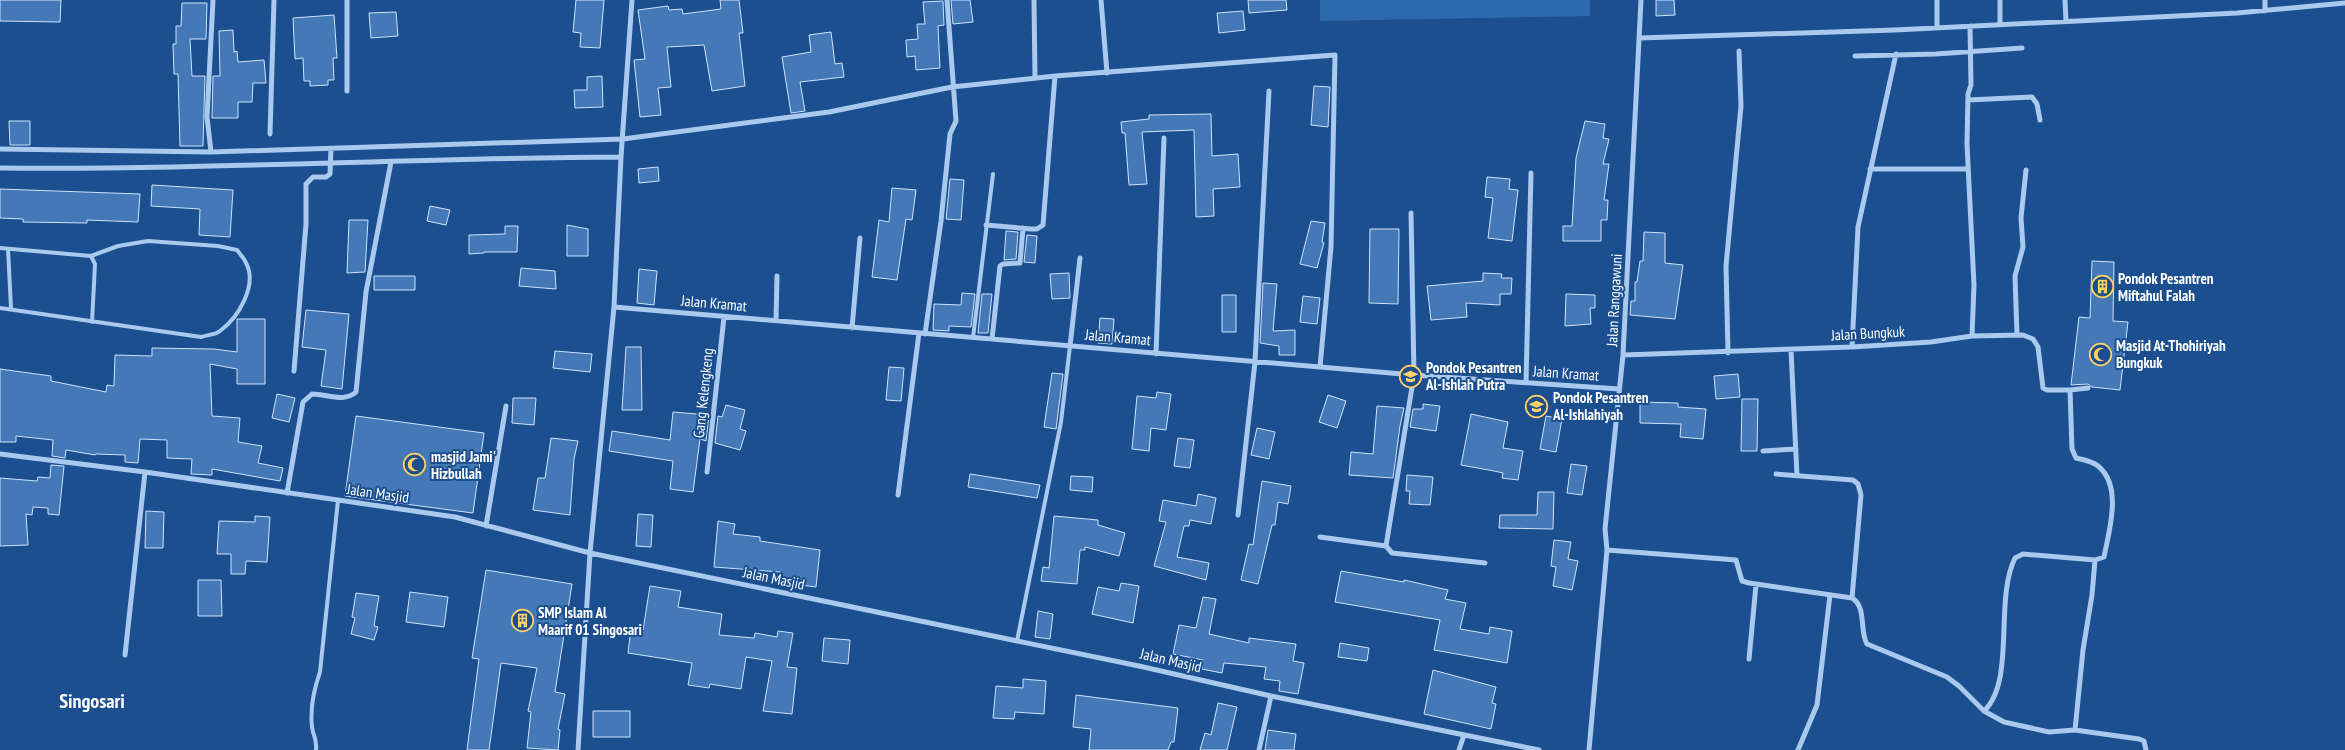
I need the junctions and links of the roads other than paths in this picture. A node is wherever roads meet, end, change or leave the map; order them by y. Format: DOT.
graph roads {
  1 [pos="213,0"];
  2 [pos="274,0"];
  3 [pos="347,0"];
  4 [pos="632,0"];
  5 [pos="947,0"];
  6 [pos="1034,0"];
  7 [pos="1101,0"];
  8 [pos="1641,0"];
  9 [pos="1937,0"];
  10 [pos="2000,0"];
  11 [pos="2065,0"];
  12 [pos="2265,0"];
  13 [pos="2345,3"];
  14 [pos="2265,12"];
  15 [pos="2066,21"];
  16 [pos="2000,24"];
  17 [pos="1970,27"];
  18 [pos="1937,28"];
  19 [pos="1638,38"];
  20 [pos="2022,48"];
  21 [pos="1739,52"];
  22 [pos="1970,52"];
  23 [pos="1896,54"];
  24 [pos="1856,56"];
  25 [pos="1107,73"];
  26 [pos="1055,76"];
  27 [pos="1036,78"];
  28 [pos="952,87"];
  29 [pos="347,91"];
  30 [pos="1269,91"];
  31 [pos="1968,100"];
  32 [pos="2040,120"];
  33 [pos="270,134"];
  34 [pos="1164,138"];
  35 [pos="623,140"];
  36 [pos="331,149"];
  37 [pos="0,150"];
  38 [pos="211,152"];
  39 [pos="622,155"];
  40 [pos="391,162"];
  41 [pos="331,164"];
  42 [pos="0,168"];
  43 [pos="1870,169"];
  44 [pos="1968,169"];
  45 [pos="2026,170"];
  46 [pos="1532,173"];
  47 [pos="993,174"];
  48 [pos="1411,212"];
  49 [pos="986,225"];
  50 [pos="1023,228"];
  51 [pos="860,238"];
  52 [pos="0,248"];
  53 [pos="8,249"];
  54 [pos="91,256"];
  55 [pos="1080,258"];
  56 [pos="776,276"];
  57 [pos="614,307"];
  58 [pos="0,308"];
  59 [pos="11,308"];
  60 [pos="724,317"];
  61 [pos="776,321"];
  62 [pos="92,322"];
  63 [pos="852,328"];
  64 [pos="922,333"];
  65 [pos="2018,335"];
  66 [pos="1972,336"];
  67 [pos="974,338"];
  68 [pos="992,339"];
  69 [pos="1070,346"];
  70 [pos="1852,347"];
  71 [pos="1791,350"];
  72 [pos="1728,353"];
  73 [pos="1156,354"];
  74 [pos="1623,355"];
  75 [pos="1255,362"];
  76 [pos="1320,367"];
  77 [pos="294,371"];
  78 [pos="1414,375"];
  79 [pos="1526,382"];
  80 [pos="2088,388"];
  81 [pos="1619,389"];
  82 [pos="2070,390"];
  83 [pos="506,406"];
  84 [pos="1796,449"];
  85 [pos="1763,451"];
  86 [pos="0,454"];
  87 [pos="145,472"];
  88 [pos="707,472"];
  89 [pos="1776,474"];
  90 [pos="1797,476"];
  91 [pos="287,493"];
  92 [pos="898,495"];
  93 [pos="338,500"];
  94 [pos="1238,515"];
  95 [pos="486,526"];
  96 [pos="1320,537"];
  97 [pos="1386,546"];
  98 [pos="1607,550"];
  99 [pos="590,553"];
  100 [pos="2095,560"];
  101 [pos="1485,563"];
  102 [pos="1756,585"];
  103 [pos="1830,595"];
  104 [pos="1852,598"];
  105 [pos="1017,641"];
  106 [pos="125,656"];
  107 [pos="1749,659"];
  108 [pos="1271,696"];
  109 [pos="1984,711"];
  110 [pos="2075,730"];
  111 [pos="1464,735"];
  112 [pos="316,750"];
  113 [pos="578,750"];
  114 [pos="1259,750"];
  115 [pos="1459,750"];
  116 [pos="1540,750"];
  117 [pos="1590,750"];
  118 [pos="1798,750"];
  119 [pos="2146,750"];
  1 -- 38 [label="street"];
  2 -- 33 [label="street"];
  3 -- 29 [label="street"];
  4 -- 35 [label="street"];
  5 -- 28 [label="street"];
  6 -- 27 [label="street"];
  7 -- 25 [label="street"];
  8 -- 19 [label="street, Jalan Ranggawuni"];
  9 -- 18 [label="street"];
  10 -- 16 [label="street"];
  11 -- 15 [label="street"];
  12 -- 14 [label="street"];
  13 -- 14 [label="street"];
  14 -- 15 [label="street"];
  15 -- 16 [label="street"];
  16 -- 17 [label="street"];
  17 -- 18 [label="street"];
  17 -- 22 [label="street"];
  18 -- 19 [label="street"];
  19 -- 74 [label="street, Jalan Ranggawuni"];
  20 -- 22 [label="street"];
  21 -- 72 [label="street"];
  22 -- 23 [label="street"];
  22 -- 31 [label="street"];
  23 -- 24 [label="street"];
  23 -- 43 [label="street"];
  25 -- 26 [label="street"];
  25 -- 76 [label="street"];
  26 -- 27 [label="street"];
  26 -- 50 [label="street"];
  27 -- 28 [label="street"];
  28 -- 35 [label="street"];
  28 -- 64 [label="street"];
  30 -- 75 [label="street"];
  31 -- 32 [label="street"];
  31 -- 44 [label="street"];
  34 -- 73 [label="street"];
  35 -- 36 [label="street"];
  35 -- 39 [label="street"];
  36 -- 38 [label="street"];
  36 -- 41 [label="street"];
  37 -- 38 [label="street"];
  39 -- 40 [label="street"];
  39 -- 57 [label="street"];
  40 -- 41 [label="street"];
  40 -- 91 [label="street"];
  41 -- 42 [label="street"];
  41 -- 77 [label="street"];
  43 -- 44 [label="street"];
  43 -- 70 [label="street"];
  44 -- 66 [label="street"];
  45 -- 65 [label="street"];
  46 -- 79 [label="street"];
  47 -- 49 [label="lane"];
  48 -- 78 [label="street"];
  49 -- 50 [label="street"];
  49 -- 67 [label="lane"];
  50 -- 68 [label="street"];
  51 -- 63 [label="street"];
  52 -- 53 [label="lane"];
  53 -- 54 [label="lane"];
  53 -- 59 [label="lane"];
  54 -- 62 [label="lane"];
  54 -- 62 [label="lane"];
  55 -- 69 [label="street"];
  56 -- 61 [label="street"];
  57 -- 60 [label="street, Jalan Kramat"];
  57 -- 99 [label="street"];
  58 -- 59 [label="lane"];
  59 -- 62 [label="lane"];
  60 -- 61 [label="street, Jalan Kramat"];
  60 -- 88 [label="street, Gang Kelengkeng"];
  61 -- 63 [label="street, Jalan Kramat"];
  63 -- 64 [label="street, Jalan Kramat"];
  64 -- 67 [label="street, Jalan Kramat"];
  64 -- 92 [label="street"];
  65 -- 66 [label="street, Jalan Bungkuk"];
  65 -- 82 [label="street"];
  66 -- 70 [label="street, Jalan Bungkuk"];
  67 -- 68 [label="street, Jalan Kramat"];
  68 -- 69 [label="street, Jalan Kramat"];
  69 -- 73 [label="street, Jalan Kramat"];
  69 -- 105 [label="lane"];
  70 -- 71 [label="street, Jalan Bungkuk"];
  71 -- 72 [label="street, Jalan Bungkuk"];
  71 -- 84 [label="street"];
  72 -- 74 [label="street, Jalan Bungkuk"];
  73 -- 75 [label="street, Jalan Kramat"];
  74 -- 81 [label="street, Jalan Ranggawuni"];
  75 -- 76 [label="street, Jalan Kramat"];
  75 -- 94 [label="street"];
  76 -- 78 [label="street, Jalan Kramat"];
  78 -- 79 [label="street, Jalan Kramat"];
  78 -- 97 [label="street"];
  79 -- 81 [label="street, Jalan Kramat"];
  80 -- 82 [label="street"];
  81 -- 98 [label="street, Jalan Ranggawuni"];
  82 -- 100 [label="street"];
  83 -- 95 [label="street"];
  84 -- 85 [label="street"];
  84 -- 90 [label="street"];
  86 -- 87 [label="street, Jalan Masjid"];
  87 -- 91 [label="street, Jalan Masjid"];
  87 -- 106 [label="street"];
  89 -- 90 [label="street"];
  90 -- 104 [label="street"];
  91 -- 93 [label="street, Jalan Masjid"];
  93 -- 95 [label="street, Jalan Masjid"];
  93 -- 112 [label="lane"];
  95 -- 99 [label="street, Jalan Masjid"];
  96 -- 97 [label="street"];
  97 -- 101 [label="street"];
  98 -- 102 [label="street"];
  98 -- 117 [label="street, Jalan Ranggawuni"];
  99 -- 105 [label="street, Jalan Masjid"];
  99 -- 113 [label="street"];
  100 -- 109 [label="street"];
  100 -- 110 [label="street"];
  102 -- 103 [label="street"];
  102 -- 107 [label="street"];
  103 -- 104 [label="street"];
  103 -- 118 [label="street"];
  104 -- 109 [label="street"];
  105 -- 108 [label="street, Jalan Masjid"];
  108 -- 111 [label="street, Jalan Masjid"];
  108 -- 114 [label="street"];
  109 -- 110 [label="street"];
  110 -- 119 [label="street"];
  111 -- 115 [label="street"];
  111 -- 116 [label="street, Jalan Masjid"];
}
